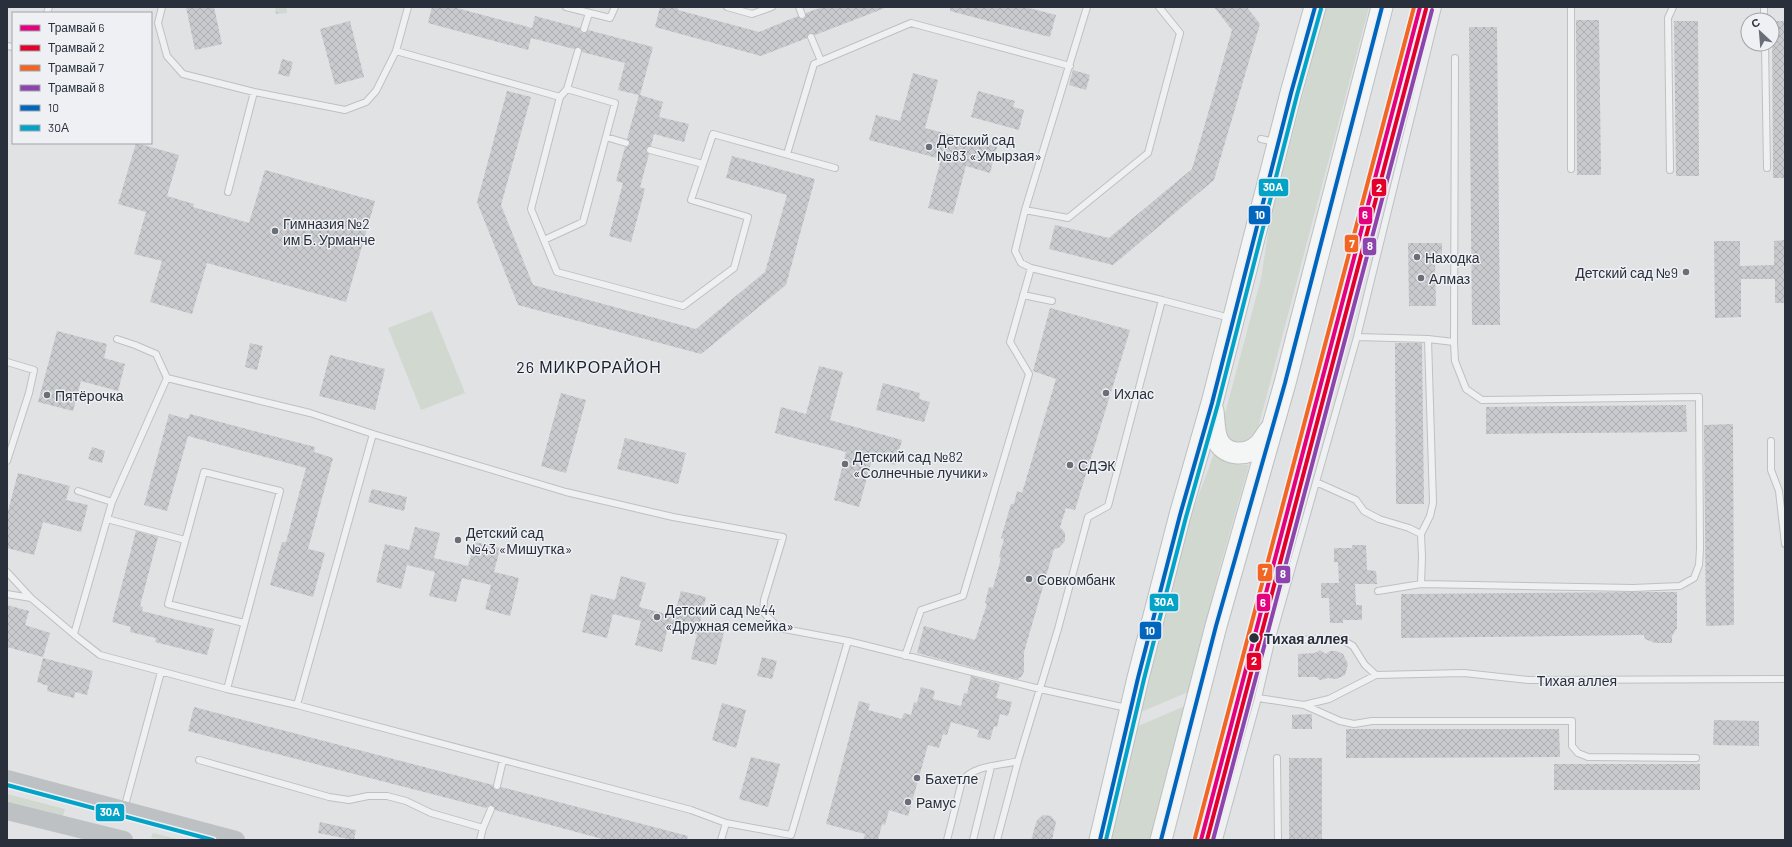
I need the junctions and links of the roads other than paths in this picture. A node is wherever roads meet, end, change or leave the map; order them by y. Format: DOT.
graph roads {
  1 [pos="162,7"];
  2 [pos="408,7"];
  3 [pos="566,7"];
  4 [pos="615,7"];
  5 [pos="727,7"];
  6 [pos="772,7"];
  7 [pos="799,7"];
  8 [pos="1087,7"];
  9 [pos="1159,7"];
  10 [pos="1315,7"];
  11 [pos="1382,7"];
  12 [pos="1438,7"];
  13 [pos="1572,7"];
  14 [pos="1672,7"];
  15 [pos="589,13"];
  16 [pos="802,15"];
  17 [pos="584,29"];
  18 [pos="811,37"];
  19 [pos="578,50"];
  20 [pos="396,51"];
  21 [pos="1765,52"];
  22 [pos="1455,58"];
  23 [pos="821,61"];
  24 [pos="1070,66"];
  25 [pos="567,89"];
  26 [pos="254,92"];
  27 [pos="560,97"];
  28 [pos="606,137"];
  29 [pos="626,143"];
  30 [pos="650,150"];
  31 [pos="787,154"];
  32 [pos="703,164"];
  33 [pos="835,168"];
  34 [pos="1767,168"];
  35 [pos="1571,169"];
  36 [pos="1670,170"];
  37 [pos="228,192"];
  38 [pos="1025,210"];
  39 [pos="544,240"];
  40 [pos="1031,268"];
  41 [pos="1023,295"];
  42 [pos="1162,300"];
  43 [pos="1052,301"];
  44 [pos="1234,318"];
  45 [pos="1357,337"];
  46 [pos="117,339"];
  47 [pos="1428,339"];
  48 [pos="1454,342"];
  49 [pos="7,362"];
  50 [pos="167,378"];
  51 [pos="1212,403"];
  52 [pos="1273,426"];
  53 [pos="373,434"];
  54 [pos="1771,441"];
  55 [pos="7,461"];
  56 [pos="1316,482"];
  57 [pos="78,491"];
  58 [pos="112,502"];
  59 [pos="107,519"];
  60 [pos="1421,534"];
  61 [pos="185,540"];
  62 [pos="1785,544"];
  63 [pos="7,572"];
  64 [pos="1421,584"];
  65 [pos="1378,590"];
  66 [pos="7,594"];
  67 [pos="32,598"];
  68 [pos="244,623"];
  69 [pos="74,634"];
  70 [pos="1272,638"];
  71 [pos="848,641"];
  72 [pos="905,656"];
  73 [pos="161,672"];
  74 [pos="1376,675"];
  75 [pos="1785,679"];
  76 [pos="227,689"];
  77 [pos="1040,689"];
  78 [pos="1258,698"];
  79 [pos="297,705"];
  80 [pos="1304,705"];
  81 [pos="1132,709"];
  82 [pos="1277,758"];
  83 [pos="1696,758"];
  84 [pos="199,760"];
  85 [pos="503,760"];
  86 [pos="1018,762"];
  87 [pos="991,767"];
  88 [pos="7,779"];
  89 [pos="497,786"];
  90 [pos="94,802"];
  91 [pos="491,809"];
  92 [pos="124,810"];
  93 [pos="7,811"];
  94 [pos="726,823"];
  95 [pos="483,828"];
  96 [pos="86,836"];
  97 [pos="119,839"];
  98 [pos="236,840"];
  99 [pos="480,840"];
  100 [pos="721,840"];
  101 [pos="947,840"];
  102 [pos="973,840"];
  103 [pos="997,840"];
  104 [pos="1100,840"];
  105 [pos="1161,840"];
  106 [pos="1219,840"];
  107 [pos="1278,840"];
  1 -- 26 [label="lane"];
  2 -- 20 [label="lane"];
  3 -- 15 [label="lane"];
  4 -- 15 [label="lane"];
  5 -- 6 [label="lane"];
  7 -- 16 [label="lane"];
  8 -- 24 [label="lane"];
  9 -- 38 [label="lane"];
  10 -- 44 [label="main road"];
  11 -- 52 [label="main road"];
  12 -- 45 [label="lane"];
  13 -- 35 [label="lane"];
  14 -- 36 [label="lane"];
  15 -- 17 [label="lane"];
  18 -- 23 [label="lane"];
  19 -- 25 [label="lane"];
  20 -- 26 [label="lane"];
  20 -- 27 [label="lane"];
  21 -- 34 [label="lane"];
  22 -- 48 [label="lane"];
  23 -- 24 [label="lane"];
  23 -- 31 [label="lane"];
  24 -- 38 [label="lane"];
  25 -- 27 [label="lane"];
  25 -- 28 [label="lane"];
  26 -- 37 [label="lane"];
  27 -- 39 [label="lane"];
  28 -- 29 [label="lane"];
  28 -- 39 [label="lane"];
  30 -- 32 [label="lane"];
  31 -- 32 [label="lane"];
  31 -- 33 [label="lane"];
  32 -- 39 [label="lane"];
  38 -- 40 [label="lane"];
  40 -- 41 [label="lane"];
  40 -- 42 [label="lane"];
  41 -- 43 [label="lane"];
  41 -- 72 [label="lane"];
  42 -- 44 [label="lane"];
  42 -- 77 [label="lane"];
  44 -- 51 [label="main road"];
  45 -- 47 [label="lane"];
  45 -- 56 [label="lane"];
  46 -- 50 [label="lane"];
  47 -- 48 [label="lane"];
  47 -- 60 [label="lane"];
  48 -- 64 [label="lane"];
  49 -- 55 [label="lane"];
  50 -- 53 [label="lane"];
  50 -- 58 [label="lane"];
  51 -- 52 [label="main road"];
  51 -- 81 [label="main road"];
  52 -- 105 [label="main road"];
  53 -- 71 [label="lane"];
  53 -- 79 [label="lane"];
  54 -- 62 [label="lane"];
  56 -- 60 [label="lane"];
  56 -- 70 [label="lane"];
  57 -- 58 [label="lane"];
  58 -- 59 [label="lane"];
  59 -- 61 [label="lane"];
  59 -- 69 [label="lane"];
  60 -- 64 [label="lane"];
  61 -- 68 [label="lane"];
  61 -- 68 [label="lane"];
  63 -- 67 [label="lane"];
  64 -- 65 [label="lane"];
  66 -- 67 [label="lane"];
  67 -- 69 [label="lane"];
  68 -- 76 [label="lane"];
  69 -- 73 [label="lane"];
  70 -- 74 [label="lane"];
  70 -- 78 [label="lane"];
  71 -- 72 [label="lane"];
  71 -- 94 [label="lane"];
  72 -- 77 [label="lane"];
  73 -- 76 [label="lane"];
  73 -- 92 [label="lane"];
  74 -- 75 [label="lane, Тихая аллея"];
  74 -- 80 [label="lane, Тихая аллея"];
  76 -- 79 [label="lane"];
  77 -- 81 [label="lane"];
  77 -- 86 [label="lane"];
  78 -- 80 [label="lane"];
  78 -- 106 [label="lane"];
  79 -- 85 [label="lane"];
  80 -- 83 [label="lane"];
  81 -- 104 [label="main road"];
  82 -- 107 [label="lane"];
  84 -- 95 [label="lane"];
  85 -- 89 [label="lane"];
  85 -- 94 [label="lane"];
  86 -- 87 [label="lane"];
  86 -- 103 [label="lane"];
  87 -- 101 [label="lane"];
  87 -- 102 [label="lane"];
  88 -- 90 [label="main road"];
  90 -- 92 [label="main road"];
  90 -- 96 [label="main road"];
  91 -- 95 [label="lane"];
  92 -- 97 [label="main road"];
  92 -- 98 [label="main road"];
  93 -- 96 [label="main road"];
  94 -- 100 [label="lane"];
  95 -- 99 [label="lane"];
  96 -- 97 [label="main road"];
}
